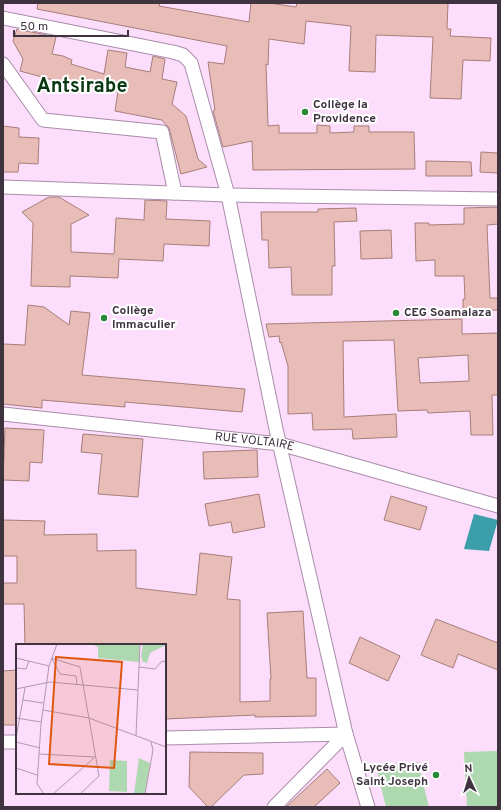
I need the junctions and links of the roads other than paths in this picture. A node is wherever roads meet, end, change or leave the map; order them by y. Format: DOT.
graph roads {
  1 [pos="3,18"];
  2 [pos="3,64"];
  3 [pos="3,187"];
  4 [pos="175,193"];
  5 [pos="228,195"];
  6 [pos="498,199"];
  7 [pos="3,414"];
  8 [pos="280,444"];
  9 [pos="498,506"];
  10 [pos="346,734"];
  11 [pos="166,738"];
  12 [pos="3,742"];
  13 [pos="16,742"];
  14 [pos="274,807"];
  15 [pos="368,807"];
  1 -- 5 [label="street"];
  2 -- 4 [label="street"];
  3 -- 4 [label="street"];
  4 -- 5 [label="street"];
  5 -- 6 [label="street"];
  5 -- 8 [label="street"];
  7 -- 8 [label="street, RUE VOLTAIRE"];
  8 -- 9 [label="street, RUE VOLTAIRE"];
  8 -- 10 [label="street"];
  10 -- 11 [label="street"];
  10 -- 14 [label="street"];
  10 -- 15 [label="street"];
  12 -- 13 [label="street"];
}
